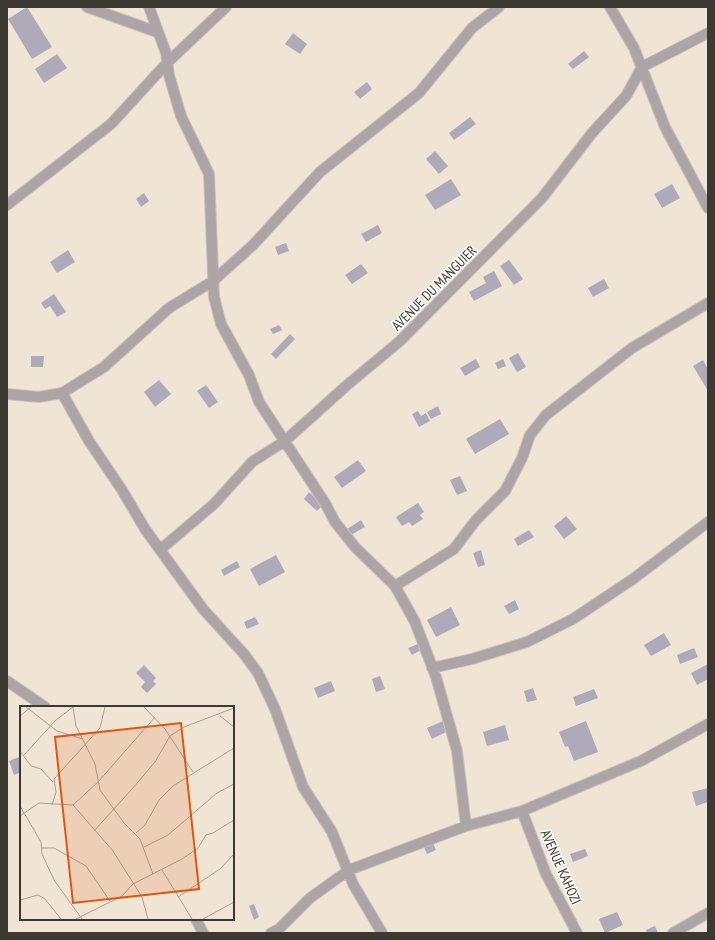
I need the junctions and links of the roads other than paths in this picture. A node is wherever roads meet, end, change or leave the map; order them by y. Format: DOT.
graph roads {
  1 [pos="87,7"];
  2 [pos="148,7"];
  3 [pos="226,7"];
  4 [pos="499,7"];
  5 [pos="610,7"];
  6 [pos="157,32"];
  7 [pos="708,34"];
  8 [pos="167,63"];
  9 [pos="642,67"];
  10 [pos="7,205"];
  11 [pos="708,208"];
  12 [pos="213,281"];
  13 [pos="708,303"];
  14 [pos="7,394"];
  15 [pos="62,394"];
  16 [pos="285,441"];
  17 [pos="708,522"];
  18 [pos="161,549"];
  19 [pos="395,586"];
  20 [pos="432,668"];
  21 [pos="7,681"];
  22 [pos="44,706"];
  23 [pos="708,724"];
  24 [pos="522,811"];
  25 [pos="466,826"];
  26 [pos="349,870"];
  27 [pos="708,913"];
  28 [pos="196,920"];
  29 [pos="203,933"];
  30 [pos="271,933"];
  31 [pos="382,933"];
  32 [pos="577,933"];
  33 [pos="673,933"];
  1 -- 6 [label="street"];
  2 -- 6 [label="street"];
  3 -- 8 [label="street"];
  4 -- 12 [label="street"];
  5 -- 9 [label="street"];
  6 -- 8 [label="street"];
  7 -- 9 [label="street"];
  8 -- 10 [label="street"];
  8 -- 12 [label="street"];
  9 -- 11 [label="street"];
  9 -- 16 [label="street, AVENUE DU MANGUIER"];
  12 -- 15 [label="street"];
  12 -- 16 [label="street"];
  13 -- 19 [label="street"];
  14 -- 15 [label="street"];
  15 -- 18 [label="street"];
  16 -- 18 [label="street, AVENUE DU MANGUIER"];
  16 -- 19 [label="street"];
  17 -- 20 [label="street"];
  18 -- 26 [label="street"];
  19 -- 20 [label="street"];
  20 -- 25 [label="street"];
  21 -- 22 [label="street"];
  23 -- 24 [label="street"];
  24 -- 25 [label="street"];
  24 -- 32 [label="street, AVENUE KAHOZI"];
  25 -- 26 [label="street"];
  26 -- 30 [label="street"];
  26 -- 31 [label="street"];
  27 -- 33 [label="street"];
  28 -- 29 [label="street"];
}
